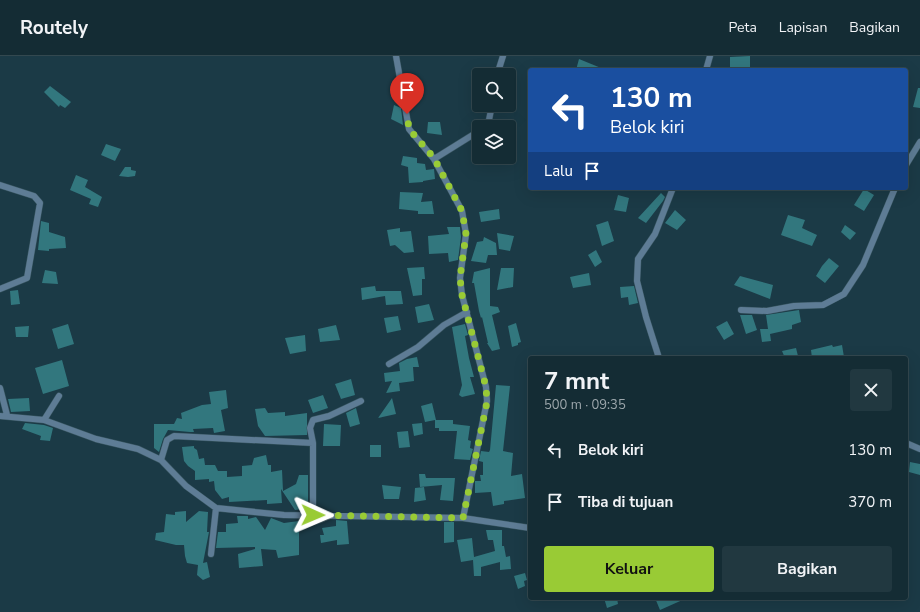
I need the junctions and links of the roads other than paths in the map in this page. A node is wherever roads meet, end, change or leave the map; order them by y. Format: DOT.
graph roads {
  1 [pos="396,56"];
  2 [pos="503,56"];
  3 [pos="710,56"];
  4 [pos="499,68"];
  5 [pos="707,68"];
  6 [pos="472,135"];
  7 [pos="920,142"];
  8 [pos="434,158"];
  9 [pos="908,162"];
  10 [pos="0,185"];
  11 [pos="672,190"];
  12 [pos="894,190"];
  13 [pos="0,289"];
  14 [pos="741,310"];
  15 [pos="467,312"];
  16 [pos="658,356"];
  17 [pos="389,364"];
  18 [pos="0,388"];
  19 [pos="59,396"];
  20 [pos="360,401"];
  21 [pos="3,416"];
  22 [pos="44,420"];
  23 [pos="313,443"];
  24 [pos="908,444"];
  25 [pos="920,449"];
  26 [pos="161,460"];
  27 [pos="216,508"];
  28 [pos="313,515"];
  29 [pos="463,518"];
  30 [pos="528,528"];
  31 [pos="211,554"];
  1 -- 8 [label="street"];
  2 -- 4 [label="street"];
  3 -- 5 [label="street"];
  6 -- 8 [label="street"];
  7 -- 9 [label="street"];
  8 -- 15 [label="street"];
  10 -- 13 [label="street"];
  11 -- 16 [label="street"];
  12 -- 14 [label="street"];
  15 -- 17 [label="street"];
  15 -- 29 [label="street"];
  18 -- 21 [label="street"];
  19 -- 22 [label="street"];
  20 -- 23 [label="street"];
  21 -- 22 [label="street"];
  22 -- 26 [label="street"];
  23 -- 26 [label="street"];
  23 -- 28 [label="street"];
  24 -- 25 [label="street"];
  26 -- 27 [label="street"];
  27 -- 28 [label="street"];
  27 -- 31 [label="street"];
  28 -- 29 [label="street"];
  29 -- 30 [label="street"];
}
